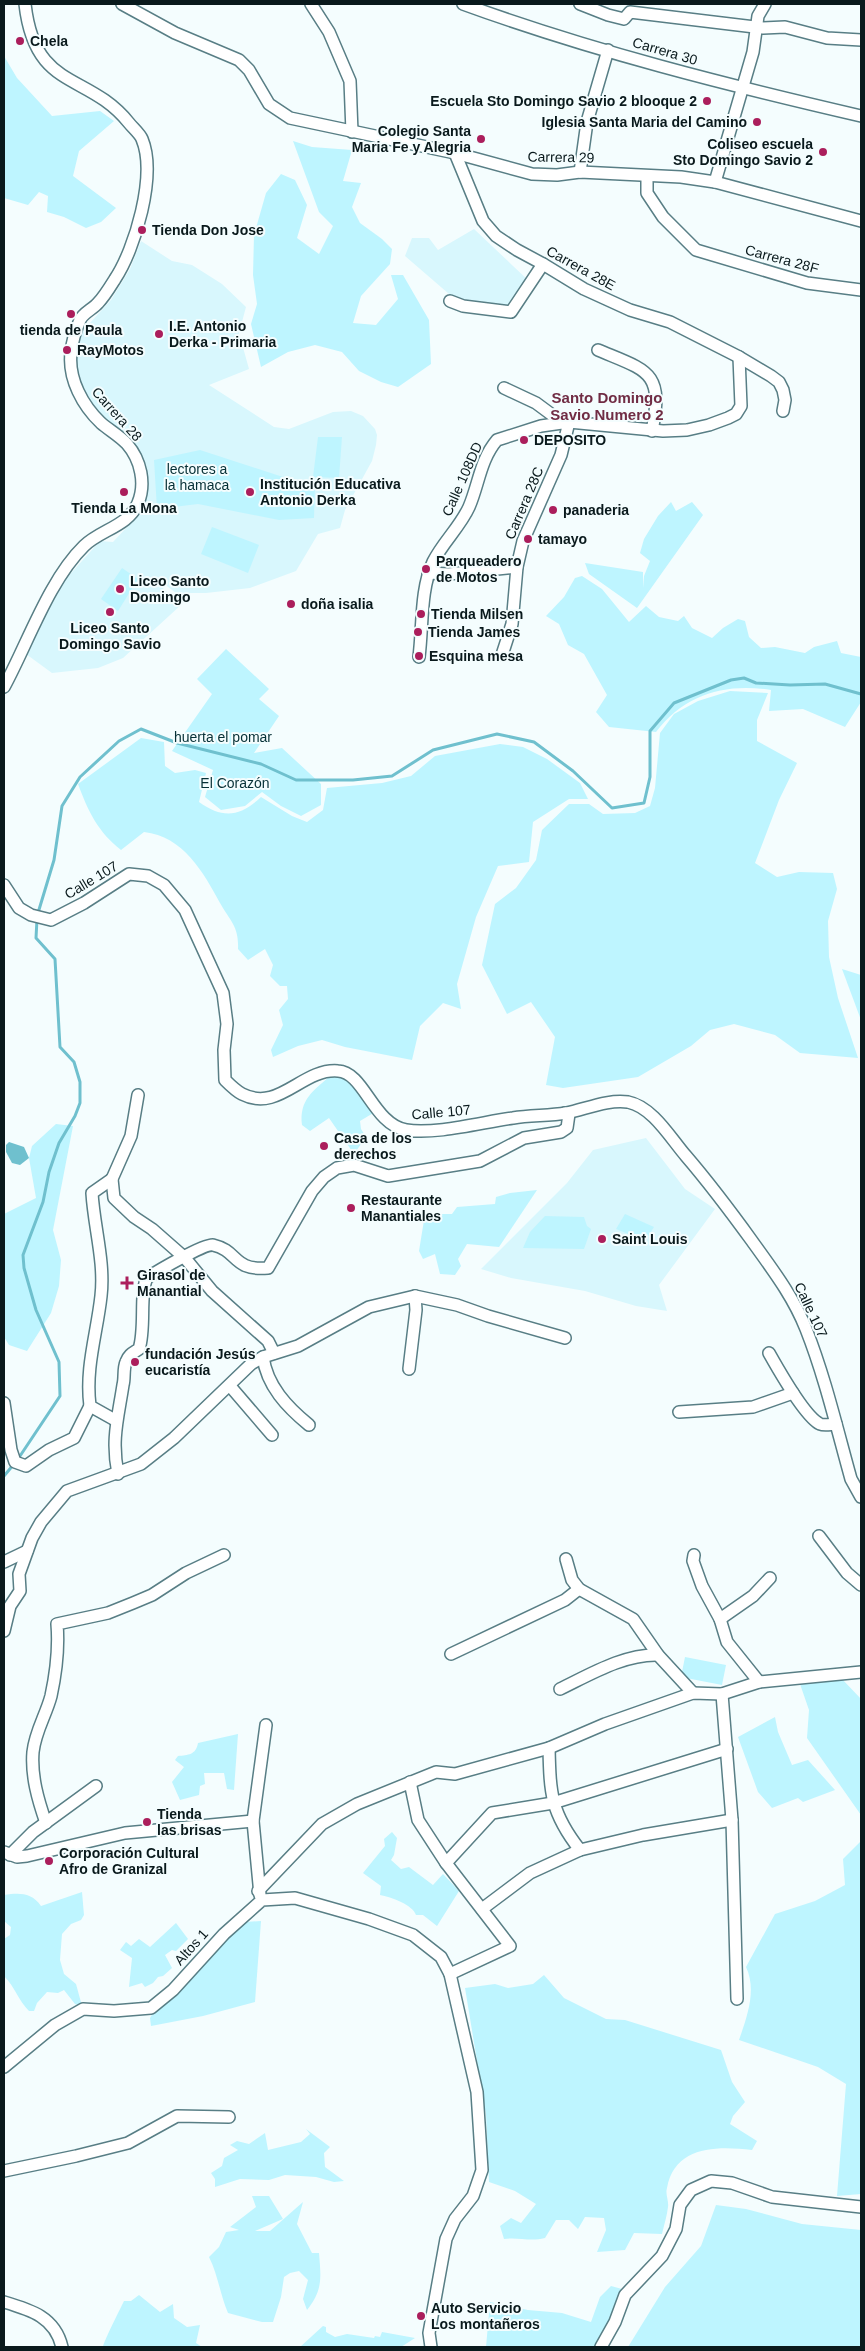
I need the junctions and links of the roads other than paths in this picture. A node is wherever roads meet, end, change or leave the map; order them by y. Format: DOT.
graph roads {
  1 [pos="25,4"];
  2 [pos="122,4"];
  3 [pos="311,4"];
  4 [pos="463,4"];
  5 [pos="580,4"];
  6 [pos="765,4"];
  7 [pos="140,7"];
  8 [pos="496,10"];
  9 [pos="757,21"];
  10 [pos="861,40"];
  11 [pos="608,50"];
  12 [pos="740,88"];
  13 [pos="861,116"];
  14 [pos="352,132"];
  15 [pos="455,153"];
  16 [pos="580,172"];
  17 [pos="647,176"];
  18 [pos="715,182"];
  19 [pos="861,221"];
  20 [pos="543,264"];
  21 [pos="861,290"];
  22 [pos="450,301"];
  23 [pos="598,350"];
  24 [pos="739,357"];
  25 [pos="504,388"];
  26 [pos="783,411"];
  27 [pos="566,423"];
  28 [pos="652,431"];
  29 [pos="517,567"];
  30 [pos="428,573"];
  31 [pos="502,655"];
  32 [pos="419,657"];
  33 [pos="4,688"];
  34 [pos="4,886"];
  35 [pos="138,1095"];
  36 [pos="565,1113"];
  37 [pos="112,1179"];
  38 [pos="185,1258"];
  39 [pos="415,1296"];
  40 [pos="565,1338"];
  41 [pos="274,1353"];
  42 [pos="769,1353"];
  43 [pos="263,1357"];
  44 [pos="409,1369"];
  45 [pos="230,1386"];
  46 [pos="793,1393"];
  47 [pos="4,1403"];
  48 [pos="90,1406"];
  49 [pos="679,1412"];
  50 [pos="115,1420"];
  51 [pos="836,1424"];
  52 [pos="309,1425"];
  53 [pos="272,1435"];
  54 [pos="118,1474"];
  55 [pos="861,1497"];
  56 [pos="818,1536"];
  57 [pos="27,1551"];
  58 [pos="224,1555"];
  59 [pos="694,1555"];
  60 [pos="566,1559"];
  61 [pos="4,1562"];
  62 [pos="770,1578"];
  63 [pos="861,1585"];
  64 [pos="579,1589"];
  65 [pos="720,1619"];
  66 [pos="4,1631"];
  67 [pos="451,1654"];
  68 [pos="658,1655"];
  69 [pos="861,1672"];
  70 [pos="760,1682"];
  71 [pos="560,1689"];
  72 [pos="693,1693"];
  73 [pos="722,1694"];
  74 [pos="266,1725"];
  75 [pos="549,1748"];
  76 [pos="728,1749"];
  77 [pos="410,1782"];
  78 [pos="96,1786"];
  79 [pos="553,1803"];
  80 [pos="732,1820"];
  81 [pos="253,1821"];
  82 [pos="46,1823"];
  83 [pos="580,1850"];
  84 [pos="7,1854"];
  85 [pos="446,1863"];
  86 [pos="260,1896"];
  87 [pos="482,1909"];
  88 [pos="450,1974"];
  89 [pos="737,1999"];
  90 [pos="4,2068"];
  91 [pos="229,2117"];
  92 [pos="4,2170"];
  93 [pos="861,2207"];
  94 [pos="4,2302"];
  95 [pos="62,2347"];
  96 [pos="431,2347"];
  97 [pos="601,2347"];
  1 -- 33 [label="street, Carrera 28"];
  2 -- 7 [label="street, Carrera 29"];
  3 -- 14 [label="street"];
  4 -- 8 [label="street, Carrera 30"];
  5 -- 9 [label="street"];
  6 -- 9 [label="street"];
  7 -- 14 [label="street, Carrera 29"];
  8 -- 11 [label="street, Carrera 30"];
  9 -- 10 [label="street"];
  9 -- 12 [label="street"];
  11 -- 12 [label="street, Carrera 30"];
  11 -- 16 [label="street"];
  12 -- 13 [label="street, Carrera 30"];
  12 -- 18 [label="street"];
  14 -- 15 [label="street, Carrera 29"];
  15 -- 16 [label="street, Carrera 29"];
  15 -- 20 [label="street, Carrera 28E"];
  16 -- 17 [label="street, Carrera 29"];
  17 -- 18 [label="street, Carrera 29"];
  17 -- 21 [label="street, Carrera 28F"];
  18 -- 19 [label="street, Carrera 29"];
  20 -- 22 [label="street"];
  20 -- 24 [label="street, Carrera 28E"];
  23 -- 28 [label="street"];
  24 -- 26 [label="street, Carrera 28E"];
  24 -- 28 [label="street, Calle 108DD"];
  25 -- 27 [label="street"];
  27 -- 28 [label="street, Calle 108DD"];
  27 -- 29 [label="street, Carrera 28C"];
  27 -- 30 [label="street, Calle 108DD"];
  29 -- 30 [label="street"];
  29 -- 31 [label="street, Carrera 28C"];
  30 -- 32 [label="street, Calle 108DD"];
  34 -- 36 [label="street, Calle 107"];
  35 -- 37 [label="street"];
  36 -- 38 [label="street"];
  36 -- 51 [label="street, Calle 107"];
  37 -- 38 [label="street"];
  37 -- 48 [label="street"];
  38 -- 41 [label="street"];
  38 -- 50 [label="street"];
  39 -- 40 [label="street"];
  39 -- 41 [label="street"];
  39 -- 44 [label="street"];
  41 -- 43 [label="street"];
  42 -- 46 [label="street"];
  43 -- 45 [label="street"];
  43 -- 52 [label="street"];
  45 -- 53 [label="street"];
  45 -- 54 [label="street"];
  46 -- 49 [label="street"];
  46 -- 51 [label="street"];
  47 -- 48 [label="street"];
  48 -- 50 [label="street"];
  50 -- 54 [label="street"];
  51 -- 55 [label="street, Calle 107"];
  54 -- 57 [label="street"];
  56 -- 63 [label="street"];
  57 -- 61 [label="street"];
  57 -- 66 [label="street"];
  58 -- 82 [label="street"];
  59 -- 65 [label="street"];
  60 -- 64 [label="street"];
  62 -- 65 [label="street"];
  64 -- 67 [label="street"];
  64 -- 68 [label="street"];
  65 -- 70 [label="street"];
  68 -- 71 [label="street"];
  68 -- 72 [label="street"];
  69 -- 70 [label="street"];
  70 -- 73 [label="street"];
  72 -- 73 [label="street"];
  72 -- 75 [label="street, Altos 1"];
  73 -- 76 [label="street"];
  74 -- 81 [label="street"];
  75 -- 77 [label="street, Altos 1"];
  75 -- 79 [label="street"];
  76 -- 79 [label="street"];
  76 -- 80 [label="street"];
  77 -- 85 [label="street"];
  77 -- 86 [label="street, Altos 1"];
  78 -- 82 [label="street"];
  79 -- 83 [label="street"];
  79 -- 85 [label="street"];
  80 -- 83 [label="street"];
  80 -- 89 [label="street"];
  81 -- 84 [label="street"];
  81 -- 86 [label="street"];
  82 -- 84 [label="street"];
  83 -- 87 [label="street"];
  85 -- 87 [label="street"];
  86 -- 88 [label="street"];
  86 -- 90 [label="street, Altos 1"];
  87 -- 88 [label="street"];
  88 -- 96 [label="street"];
  91 -- 92 [label="street"];
  93 -- 97 [label="street"];
  94 -- 95 [label="street"];
}
